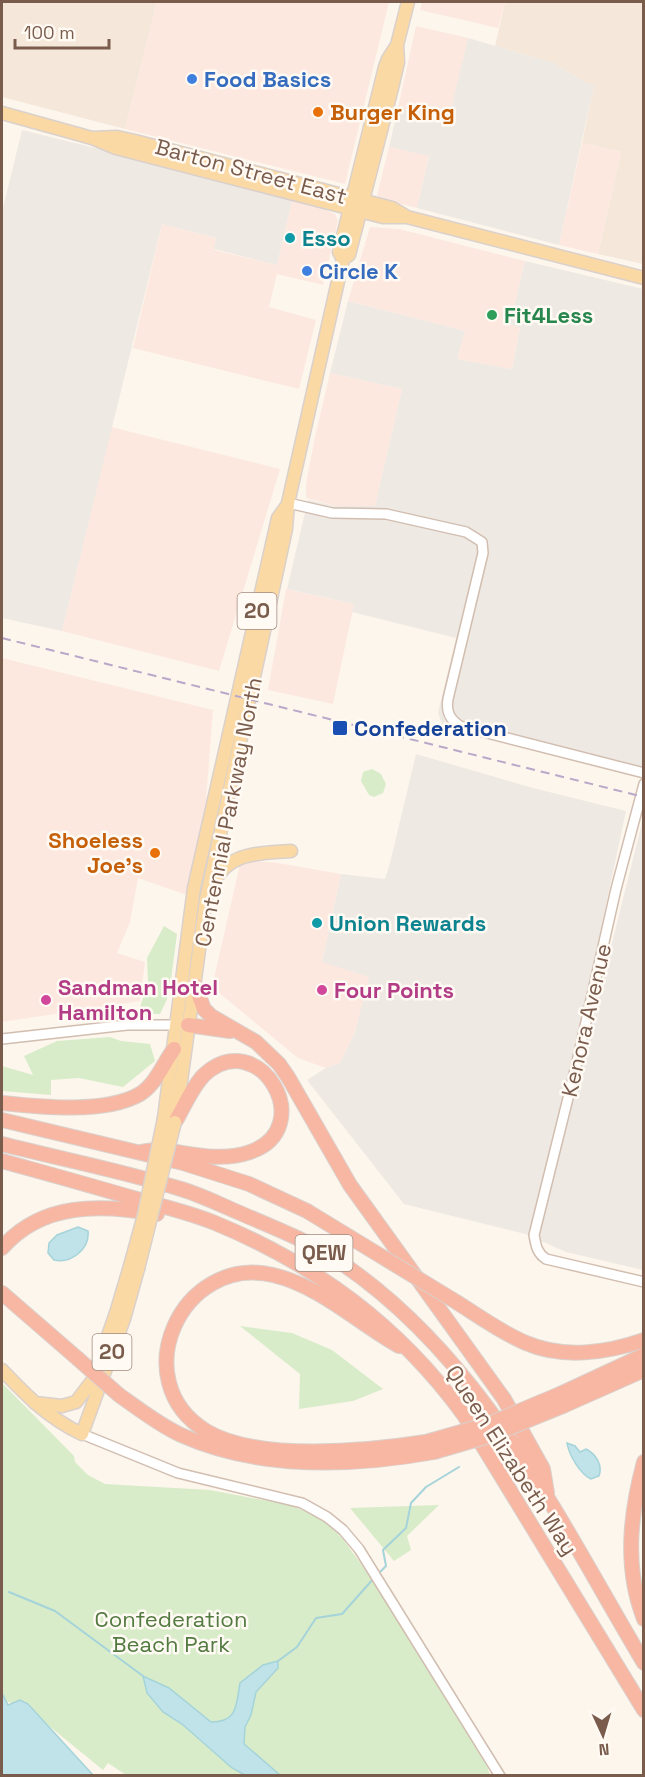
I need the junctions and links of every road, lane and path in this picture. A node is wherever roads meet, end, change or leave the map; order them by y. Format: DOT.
graph roads {
  1 [pos="408,2"];
  2 [pos="2,113"];
  3 [pos="356,205"];
  4 [pos="644,278"];
  5 [pos="288,503"];
  6 [pos="644,773"];
  7 [pos="644,784"];
  8 [pos="291,851"];
  9 [pos="206,899"];
  10 [pos="195,985"];
  11 [pos="182,1025"];
  12 [pos="2,1034"];
  13 [pos="240,1034"];
  14 [pos="32,1035"];
  15 [pos="2,1039"];
  16 [pos="179,1050"];
  17 [pos="2,1102"];
  18 [pos="2,1120"];
  19 [pos="170,1120"];
  20 [pos="2,1144"];
  21 [pos="141,1152"];
  22 [pos="2,1161"];
  23 [pos="215,1222"];
  24 [pos="2,1248"];
  25 [pos="134,1267"];
  26 [pos="644,1282"];
  27 [pos="2,1293"];
  28 [pos="644,1340"];
  29 [pos="415,1355"];
  30 [pos="644,1355"];
  31 [pos="2,1370"];
  32 [pos="644,1370"];
  33 [pos="92,1381"];
  34 [pos="563,1400"];
  35 [pos="33,1402"];
  36 [pos="78,1432"];
  37 [pos="430,1447"];
  38 [pos="644,1462"];
  39 [pos="549,1503"];
  40 [pos="644,1619"];
  41 [pos="644,1663"];
  42 [pos="644,1710"];
  43 [pos="500,1776"];
  1 -- 3 [label="main road, Centennial Parkway North / 20"];
  2 -- 3 [label="main road, Barton Street East"];
  3 -- 4 [label="main road, Barton Street East"];
  3 -- 5 [label="main road, Centennial Parkway North / 20"];
  5 -- 6 [label="street"];
  5 -- 9 [label="main road, Centennial Parkway North / 20"];
  5 -- 11 [label="main road, Centennial Parkway North / 20"];
  7 -- 26 [label="street, Kenora Avenue"];
  8 -- 9 [label="main road"];
  9 -- 10 [label="main road, Centennial Parkway North"];
  10 -- 11 [label="main road, Centennial Parkway North"];
  10 -- 13 [label="highway"];
  11 -- 13 [label="highway"];
  11 -- 14 [label="street"];
  11 -- 16 [label="main road, Centennial Parkway North"];
  12 -- 14 [label="street"];
  13 -- 39 [label="highway"];
  14 -- 15 [label="street"];
  16 -- 17 [label="highway"];
  16 -- 19 [label="main road, Centennial Parkway North / 20"];
  18 -- 21 [label="highway"];
  19 -- 21 [label="highway"];
  19 -- 25 [label="main road, Centennial Parkway North / 20, bridge"];
  20 -- 39 [label="highway, Queen Elizabeth Way / QEW"];
  21 -- 28 [label="highway, bridge"];
  22 -- 23 [label="highway, Queen Elizabeth Way / QEW"];
  23 -- 24 [label="highway"];
  23 -- 29 [label="highway, Queen Elizabeth Way / QEW"];
  25 -- 33 [label="main road, Centennial Parkway North / 20"];
  25 -- 36 [label="main road, Centennial Parkway North / 20"];
  27 -- 37 [label="highway, bridge"];
  29 -- 37 [label="highway"];
  29 -- 42 [label="highway, Queen Elizabeth Way / QEW"];
  30 -- 34 [label="highway"];
  31 -- 35 [label="main road"];
  32 -- 34 [label="highway"];
  33 -- 35 [label="main road"];
  33 -- 36 [label="main road, Centennial Parkway North / 20"];
  34 -- 37 [label="highway, bridge"];
  35 -- 36 [label="main road"];
  36 -- 43 [label="street"];
  38 -- 40 [label="highway"];
  39 -- 41 [label="highway, Queen Elizabeth Way / QEW"];
}
